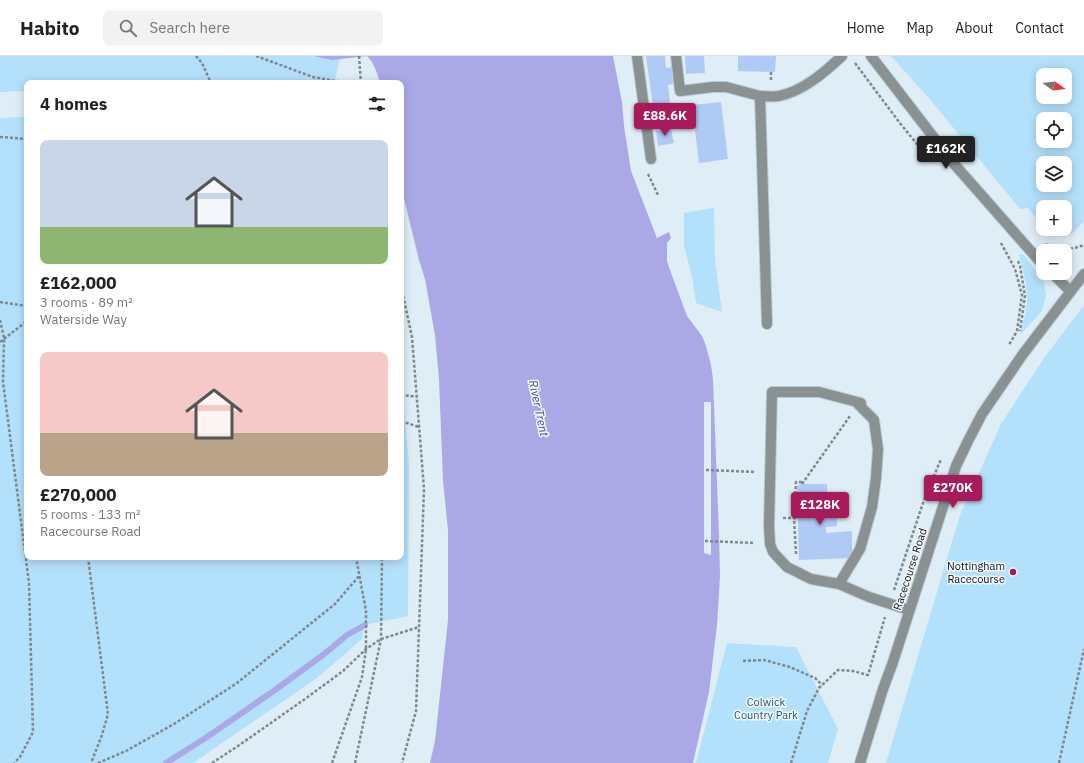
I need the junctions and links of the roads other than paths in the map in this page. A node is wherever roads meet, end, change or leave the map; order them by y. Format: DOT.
graph roads {
  1 [pos="637,56"];
  2 [pos="676,56"];
  3 [pos="842,56"];
  4 [pos="871,56"];
  5 [pos="760,96"];
  6 [pos="651,159"];
  7 [pos="1036,257"];
  8 [pos="1084,274"];
  9 [pos="1059,280"];
  10 [pos="1070,291"];
  11 [pos="768,324"];
  12 [pos="839,584"];
  13 [pos="909,610"];
  14 [pos="860,763"];
  1 -- 6 [label="street"];
  2 -- 5 [label="street"];
  3 -- 5 [label="street"];
  4 -- 7 [label="street"];
  5 -- 11 [label="street"];
  8 -- 10 [label="street, Racecourse Road"];
  9 -- 10 [label="street"];
  10 -- 13 [label="street, Racecourse Road"];
  12 -- 12 [label="street"];
  12 -- 13 [label="street"];
  13 -- 14 [label="street, Racecourse Road"];
}
